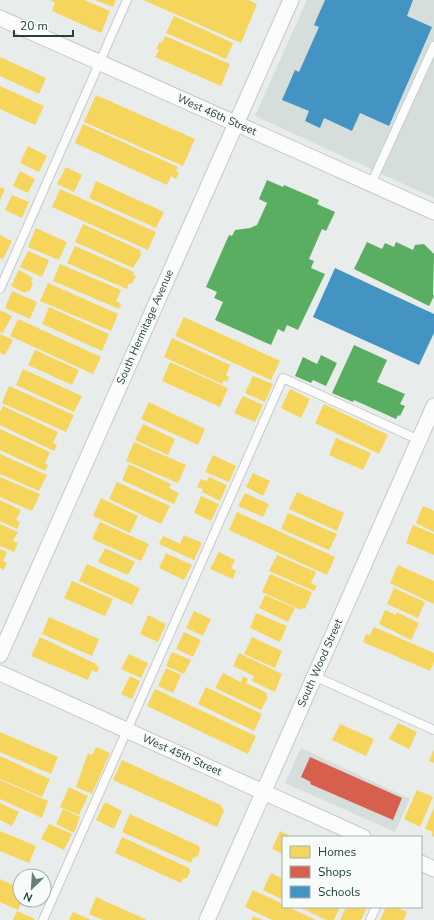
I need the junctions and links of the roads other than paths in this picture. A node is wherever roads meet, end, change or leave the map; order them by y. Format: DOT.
graph roads {
  1 [pos="127,0"];
  2 [pos="291,0"];
  3 [pos="0,18"];
  4 [pos="434,46"];
  5 [pos="100,63"];
  6 [pos="236,124"];
  7 [pos="371,184"];
  8 [pos="434,212"];
  9 [pos="0,289"];
  10 [pos="434,406"];
  11 [pos="419,440"];
  12 [pos="0,655"];
  13 [pos="0,673"];
  14 [pos="314,676"];
  15 [pos="127,730"];
  16 [pos="434,730"];
  17 [pos="263,792"];
  18 [pos="361,836"];
  19 [pos="422,863"];
  20 [pos="434,869"];
  21 [pos="376,908"];
  22 [pos="43,920"];
  23 [pos="206,920"];
  24 [pos="370,920"];
  1 -- 5 [label="lane"];
  2 -- 6 [label="street, South Hermitage Avenue"];
  3 -- 5 [label="street, West 46th Street"];
  4 -- 7 [label="lane"];
  5 -- 6 [label="street, West 46th Street"];
  5 -- 9 [label="lane"];
  6 -- 7 [label="street, West 46th Street"];
  6 -- 12 [label="street, South Hermitage Avenue"];
  7 -- 8 [label="street, West 46th Street"];
  10 -- 11 [label="street, South Wood Street"];
  11 -- 14 [label="street, South Wood Street"];
  11 -- 15 [label="lane"];
  13 -- 15 [label="street, West 45th Street"];
  14 -- 16 [label="lane"];
  14 -- 17 [label="street, South Wood Street"];
  15 -- 17 [label="street, West 45th Street"];
  15 -- 22 [label="lane"];
  17 -- 18 [label="street, West 45th Street"];
  17 -- 23 [label="street, South Wood Street"];
  19 -- 20 [label="street"];
  21 -- 24 [label="lane"];
}
